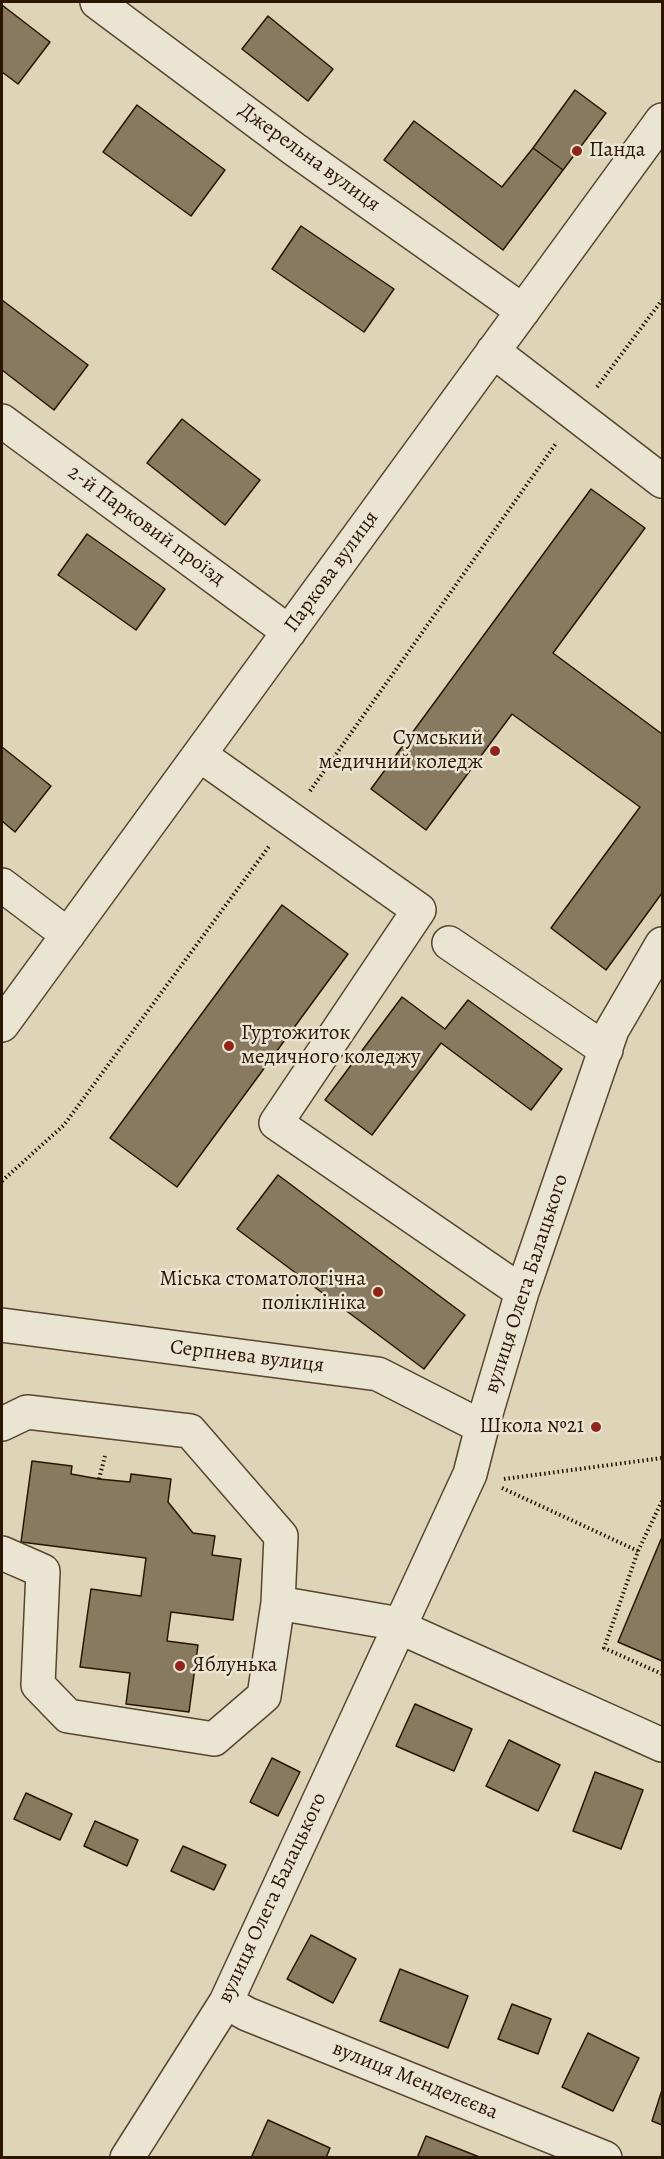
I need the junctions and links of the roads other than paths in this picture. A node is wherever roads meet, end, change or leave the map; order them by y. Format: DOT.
graph roads {
  1 [pos="97,2"];
  2 [pos="663,120"];
  3 [pos="523,310"];
  4 [pos="493,351"];
  5 [pos="2,421"];
  6 [pos="663,481"];
  7 [pos="289,632"];
  8 [pos="200,755"];
  9 [pos="2,885"];
  10 [pos="68,934"];
  11 [pos="449,943"];
  12 [pos="663,944"];
  13 [pos="2,1025"];
  14 [pos="606,1050"];
  15 [pos="522,1292"];
  16 [pos="2,1325"];
  17 [pos="2,1424"];
  18 [pos="482,1427"];
  19 [pos="2,1553"];
  20 [pos="278,1603"];
  21 [pos="400,1628"];
  22 [pos="663,1745"];
  23 [pos="226,2002"];
  24 [pos="127,2157"];
  25 [pos="605,2157"];
  1 -- 3 [label="street, Джерельна вулиця"];
  2 -- 3 [label="street, Паркова вулиця"];
  3 -- 4 [label="street, Паркова вулиця"];
  4 -- 6 [label="street"];
  4 -- 7 [label="street, Паркова вулиця"];
  5 -- 7 [label="street, 2-й Парковий проїзд"];
  7 -- 8 [label="street, Паркова вулиця"];
  8 -- 10 [label="street, Паркова вулиця"];
  8 -- 15 [label="street"];
  9 -- 10 [label="street"];
  10 -- 13 [label="street, Паркова вулиця"];
  11 -- 14 [label="street"];
  12 -- 14 [label="street, вулиця Олега Балацького"];
  14 -- 15 [label="street, вулиця Олега Балацького"];
  15 -- 18 [label="street, вулиця Олега Балацького"];
  16 -- 18 [label="street, Серпнева вулиця"];
  17 -- 20 [label="street"];
  18 -- 21 [label="street, вулиця Олега Балацького"];
  19 -- 20 [label="street"];
  20 -- 21 [label="street"];
  21 -- 22 [label="street"];
  21 -- 23 [label="street, вулиця Олега Балацького"];
  23 -- 24 [label="street, вулиця Олега Балацького"];
  23 -- 25 [label="street, вулиця Менделєєва"];
}
